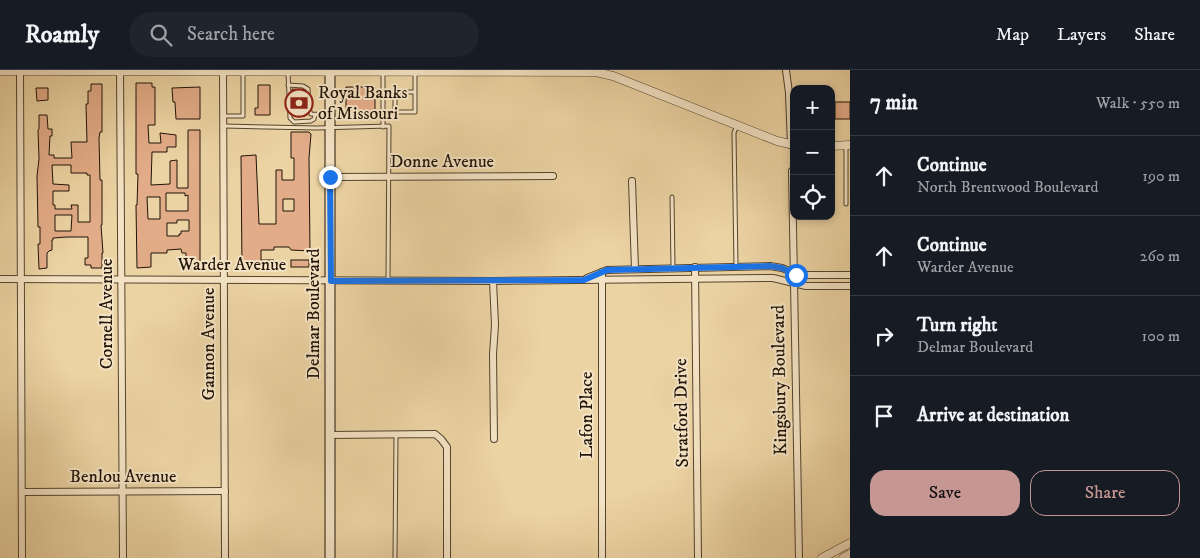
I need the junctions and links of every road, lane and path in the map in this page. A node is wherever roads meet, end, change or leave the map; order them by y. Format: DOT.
graph roads {
  1 [pos="20,70"];
  2 [pos="120,70"];
  3 [pos="223,70"];
  4 [pos="786,70"];
  5 [pos="0,71"];
  6 [pos="243,71"];
  7 [pos="288,71"];
  8 [pos="330,71"];
  9 [pos="366,71"];
  10 [pos="380,71"];
  11 [pos="400,71"];
  12 [pos="415,72"];
  13 [pos="288,86"];
  14 [pos="415,92"];
  15 [pos="315,115"];
  16 [pos="330,115"];
  17 [pos="223,116"];
  18 [pos="223,126"];
  19 [pos="383,126"];
  20 [pos="737,126"];
  21 [pos="330,127"];
  22 [pos="791,130"];
  23 [pos="790,144"];
  24 [pos="848,145"];
  25 [pos="835,146"];
  26 [pos="792,175"];
  27 [pos="553,176"];
  28 [pos="330,177"];
  29 [pos="389,177"];
  30 [pos="632,181"];
  31 [pos="672,197"];
  32 [pos="846,204"];
  33 [pos="736,267"];
  34 [pos="673,268"];
  35 [pos="695,268"];
  36 [pos="635,269"];
  37 [pos="602,272"];
  38 [pos="793,273"];
  39 [pos="850,275"];
  40 [pos="22,278"];
  41 [pos="0,279"];
  42 [pos="122,279"];
  43 [pos="696,279"];
  44 [pos="584,280"];
  45 [pos="602,280"];
  46 [pos="224,281"];
  47 [pos="331,281"];
  48 [pos="388,281"];
  49 [pos="493,281"];
  50 [pos="793,283"];
  51 [pos="850,286"];
  52 [pos="396,434"];
  53 [pos="330,435"];
  54 [pos="494,440"];
  55 [pos="225,491"];
  56 [pos="22,492"];
  57 [pos="123,492"];
  58 [pos="850,543"];
  59 [pos="850,554"];
  60 [pos="22,558"];
  61 [pos="123,558"];
  62 [pos="225,558"];
  63 [pos="330,558"];
  64 [pos="395,558"];
  65 [pos="447,558"];
  66 [pos="602,558"];
  67 [pos="698,558"];
  68 [pos="799,558"];
  69 [pos="822,558"];
  70 [pos="843,558"];
  1 -- 2 [label="street"];
  1 -- 5 [label="street"];
  1 -- 40 [label="street"];
  2 -- 3 [label="street"];
  2 -- 42 [label="street, Cornell Avenue"];
  3 -- 6 [label="street"];
  3 -- 17 [label="street, Gannon Avenue"];
  4 -- 22 [label="street"];
  6 -- 7 [label="street"];
  6 -- 17 [label="lane"];
  7 -- 8 [label="street"];
  7 -- 13 [label="lane"];
  8 -- 9 [label="street"];
  8 -- 16 [label="main road, Delmar Boulevard"];
  9 -- 10 [label="street"];
  10 -- 11 [label="street"];
  10 -- 19 [label="lane"];
  11 -- 12 [label="street"];
  12 -- 14 [label="lane"];
  12 -- 20 [label="street"];
  13 -- 15 [label="lane"];
  13 -- 15 [label="lane"];
  14 -- 14 [label="lane"];
  15 -- 16 [label="lane"];
  16 -- 21 [label="main road, Delmar Boulevard"];
  17 -- 18 [label="street, Gannon Avenue"];
  18 -- 21 [label="lane"];
  18 -- 46 [label="street, Gannon Avenue"];
  19 -- 21 [label="lane"];
  19 -- 29 [label="lane"];
  20 -- 23 [label="street"];
  20 -- 33 [label="lane"];
  21 -- 28 [label="main road, Delmar Boulevard"];
  24 -- 25 [label="street"];
  24 -- 32 [label="lane"];
  26 -- 38 [label="street, Kingsbury Boulevard"];
  27 -- 29 [label="street, Donne Avenue"];
  28 -- 29 [label="street, Donne Avenue"];
  28 -- 47 [label="main road, Delmar Boulevard"];
  29 -- 48 [label="lane"];
  30 -- 36 [label="street"];
  31 -- 34 [label="lane"];
  33 -- 35 [label="street, Warder Avenue"];
  33 -- 38 [label="street, Warder Avenue"];
  34 -- 35 [label="street, Warder Avenue"];
  34 -- 36 [label="street, Warder Avenue"];
  35 -- 43 [label="street, Stratford Drive"];
  36 -- 37 [label="street, Warder Avenue"];
  37 -- 44 [label="street, Warder Avenue"];
  37 -- 45 [label="street, Lafon Place"];
  38 -- 39 [label="street, Warder Avenue"];
  38 -- 50 [label="street, Kingsbury Boulevard"];
  40 -- 41 [label="street, Warder Avenue"];
  40 -- 42 [label="street, Warder Avenue"];
  40 -- 56 [label="street"];
  42 -- 46 [label="street, Warder Avenue"];
  42 -- 57 [label="street, Cornell Avenue"];
  43 -- 45 [label="street, Warder Avenue"];
  43 -- 50 [label="street, Warder Avenue"];
  43 -- 67 [label="street, Stratford Drive"];
  44 -- 45 [label="street, Warder Avenue"];
  44 -- 49 [label="street, Warder Avenue"];
  45 -- 66 [label="street, Lafon Place"];
  46 -- 47 [label="street, Warder Avenue"];
  46 -- 55 [label="street, Gannon Avenue"];
  47 -- 48 [label="street, Warder Avenue"];
  47 -- 53 [label="main road, Delmar Boulevard"];
  48 -- 49 [label="street, Warder Avenue"];
  49 -- 54 [label="street"];
  50 -- 51 [label="street, Warder Avenue"];
  50 -- 68 [label="street, Kingsbury Boulevard"];
  52 -- 53 [label="street"];
  52 -- 64 [label="lane"];
  52 -- 65 [label="street"];
  53 -- 63 [label="main road, Delmar Boulevard"];
  55 -- 57 [label="street, Benlou Avenue"];
  55 -- 62 [label="street, Gannon Avenue"];
  56 -- 57 [label="street, Benlou Avenue"];
  56 -- 60 [label="street"];
  57 -- 61 [label="street, Cornell Avenue"];
  58 -- 69 [label="street"];
  59 -- 70 [label="street"];
}
